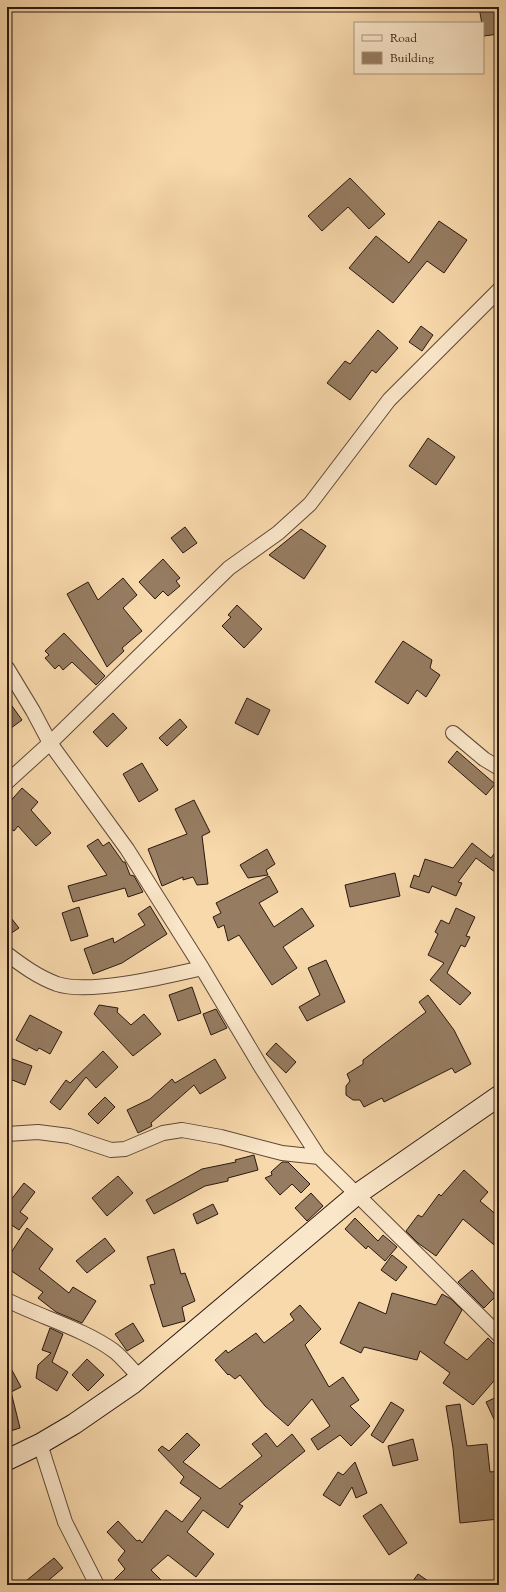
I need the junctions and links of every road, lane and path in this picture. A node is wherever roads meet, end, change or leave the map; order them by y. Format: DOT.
graph roads {
  1 [pos="499,290"];
  2 [pos="7,668"];
  3 [pos="453,733"];
  4 [pos="50,744"];
  5 [pos="499,768"];
  6 [pos="7,782"];
  7 [pos="7,954"];
  8 [pos="202,968"];
  9 [pos="499,1096"];
  10 [pos="7,1134"];
  11 [pos="319,1158"];
  12 [pos="356,1195"];
  13 [pos="7,1300"];
  14 [pos="499,1334"];
  15 [pos="140,1377"];
  16 [pos="40,1444"];
  17 [pos="7,1460"];
  18 [pos="97,1585"];
  1 -- 4 [label="street"];
  2 -- 4 [label="street"];
  3 -- 5 [label="street"];
  4 -- 6 [label="street"];
  4 -- 8 [label="street"];
  7 -- 8 [label="street"];
  8 -- 11 [label="street"];
  9 -- 12 [label="main road"];
  10 -- 11 [label="street"];
  11 -- 12 [label="street"];
  12 -- 14 [label="street"];
  12 -- 15 [label="main road"];
  13 -- 15 [label="street"];
  15 -- 16 [label="main road"];
  16 -- 17 [label="main road"];
  16 -- 18 [label="street"];
}
